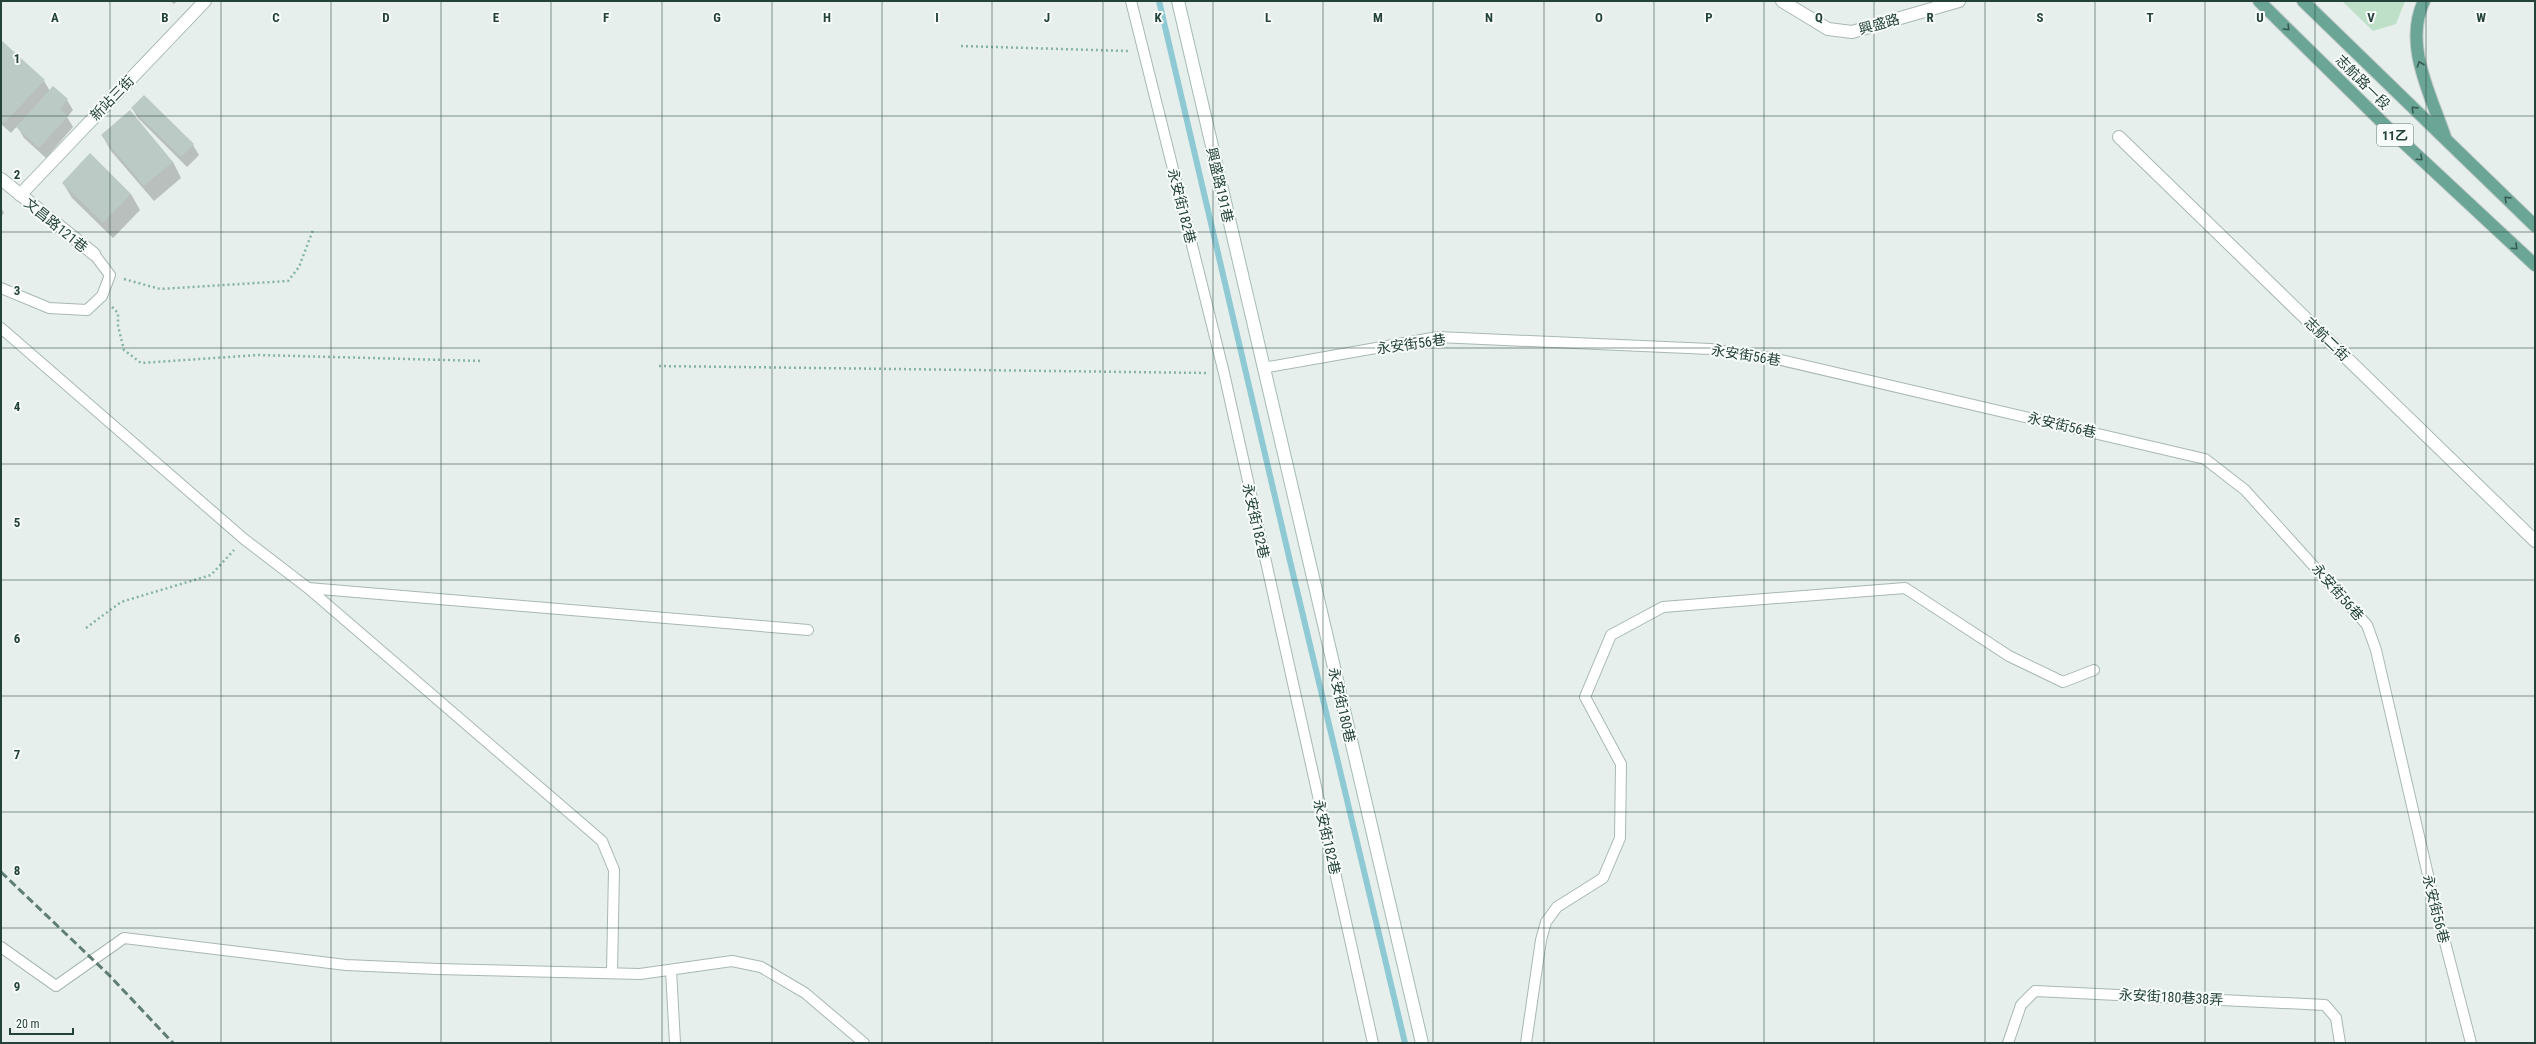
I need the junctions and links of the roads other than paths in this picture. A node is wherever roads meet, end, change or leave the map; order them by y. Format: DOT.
graph roads {
  1 [pos="205,1"];
  2 [pos="1131,1"];
  3 [pos="1178,1"];
  4 [pos="1782,1"];
  5 [pos="1959,1"];
  6 [pos="2259,1"];
  7 [pos="2303,1"];
  8 [pos="2424,1"];
  9 [pos="2119,137"];
  10 [pos="2446,140"];
  11 [pos="1,179"];
  12 [pos="20,195"];
  13 [pos="2535,226"];
  14 [pos="94,254"];
  15 [pos="2535,265"];
  16 [pos="1,288"];
  17 [pos="1,328"];
  18 [pos="1263,368"];
  19 [pos="2535,541"];
  20 [pos="308,588"];
  21 [pos="808,630"];
  22 [pos="2094,670"];
  23 [pos="1,947"];
  24 [pos="671,970"];
  25 [pos="612,972"];
  26 [pos="675,1043"];
  27 [pos="864,1043"];
  28 [pos="1373,1043"];
  29 [pos="1422,1043"];
  30 [pos="1526,1043"];
  31 [pos="2008,1043"];
  32 [pos="2340,1043"];
  33 [pos="2471,1043"];
  1 -- 12 [label="street, 新站三街"];
  2 -- 28 [label="lane, 永安街182巷"];
  3 -- 18 [label="street, 興盛路191巷"];
  4 -- 5 [label="street, 興盛路"];
  6 -- 15 [label="main road, 志航路一段 / 11乙, one-way"];
  10 -- 7 [label="main road, 志航路一段 / 11乙, one-way"];
  10 -- 8 [label="main road, one-way"];
  9 -- 19 [label="street, 志航二街"];
  13 -- 10 [label="main road, 志航路一段 / 11乙, one-way"];
  11 -- 12 [label="street, 文昌路121巷"];
  12 -- 14 [label="street, 文昌路121巷"];
  14 -- 16 [label="lane"];
  17 -- 20 [label="lane"];
  18 -- 29 [label="street, 永安街180巷"];
  18 -- 33 [label="lane, 永安街56巷"];
  20 -- 21 [label="lane"];
  20 -- 25 [label="lane"];
  22 -- 30 [label="lane"];
  23 -- 25 [label="lane"];
  24 -- 25 [label="lane"];
  24 -- 26 [label="lane"];
  24 -- 27 [label="lane"];
  31 -- 32 [label="lane, 永安街180巷38弄"];
}
